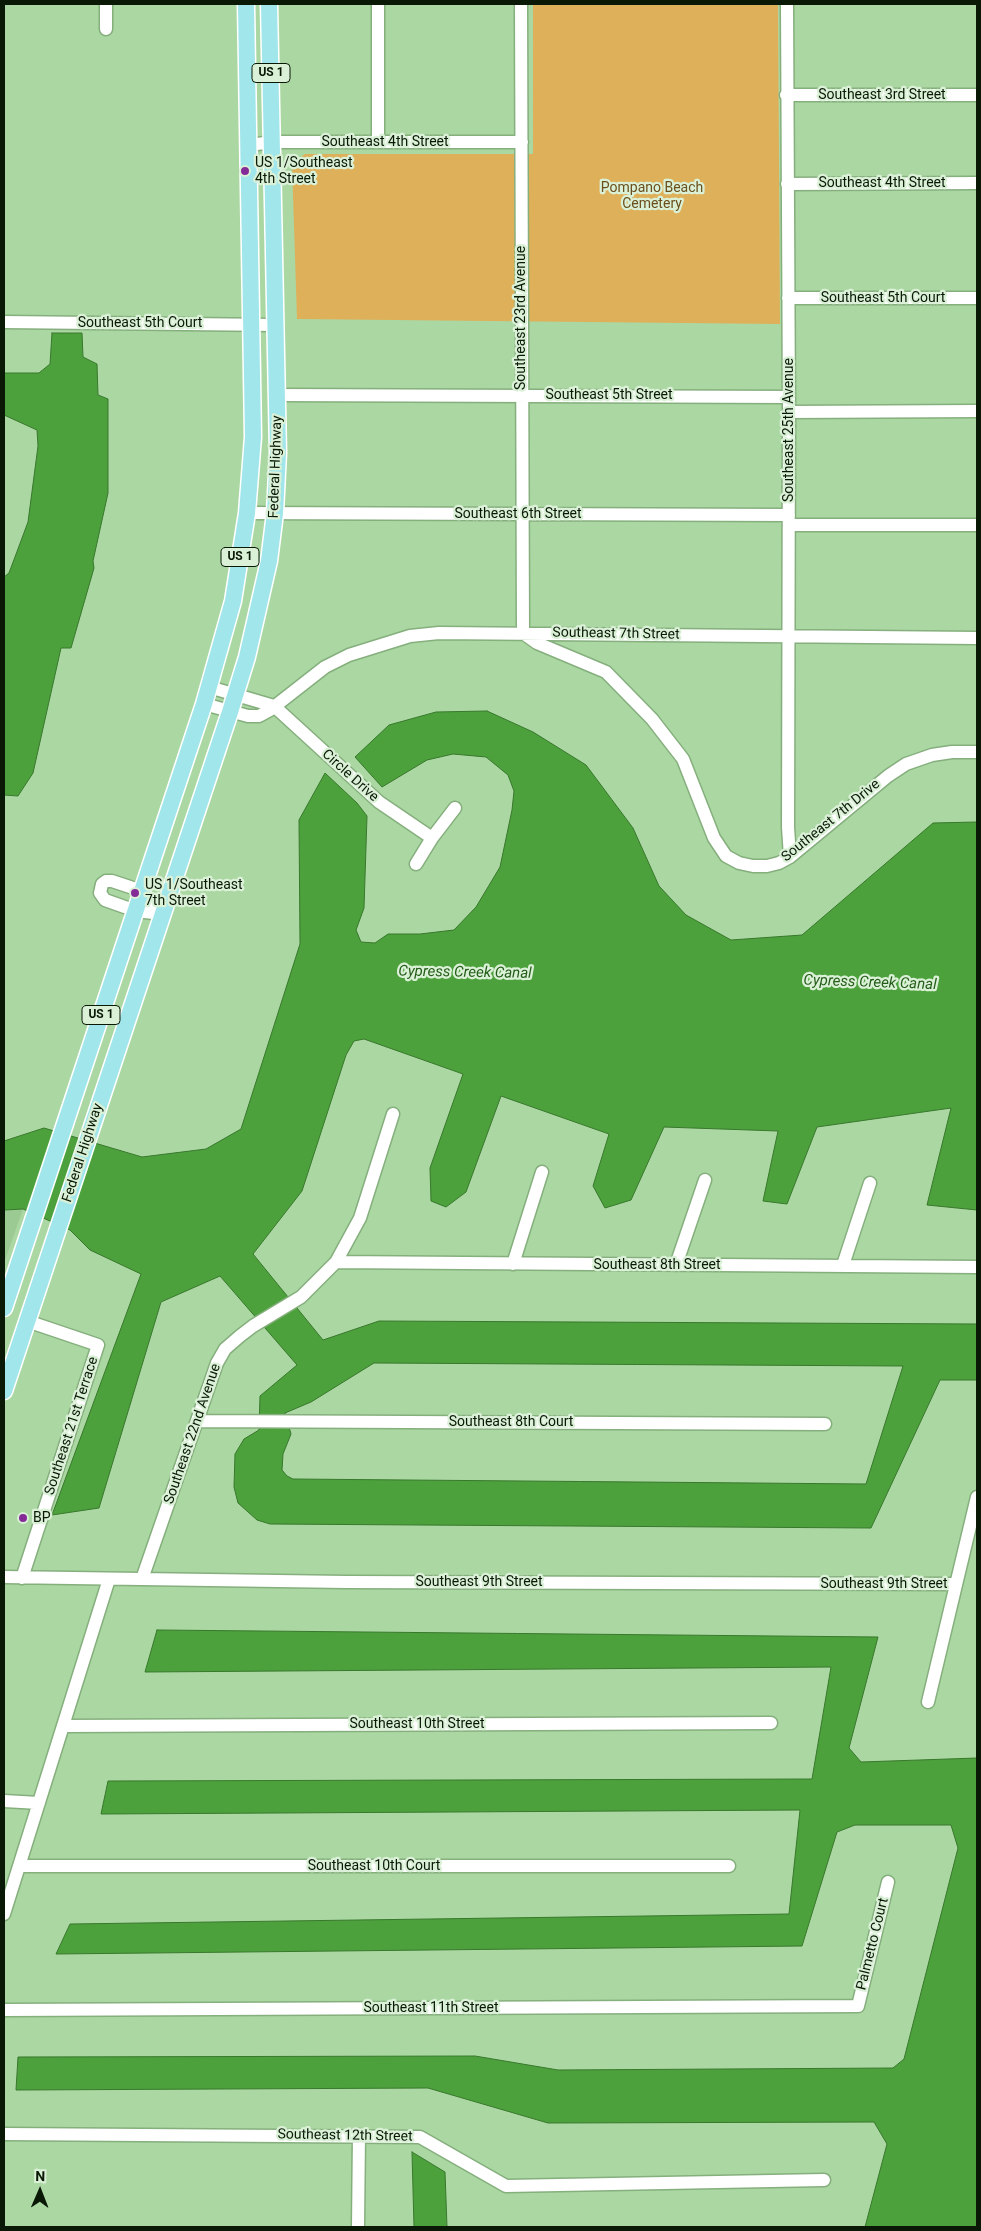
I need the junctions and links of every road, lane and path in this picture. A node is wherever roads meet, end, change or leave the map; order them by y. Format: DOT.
graph roads {
  1 [pos="106,4"];
  2 [pos="246,4"];
  3 [pos="269,4"];
  4 [pos="378,4"];
  5 [pos="521,4"];
  6 [pos="787,4"];
  7 [pos="106,29"];
  8 [pos="786,95"];
  9 [pos="977,95"];
  10 [pos="273,142"];
  11 [pos="378,142"];
  12 [pos="522,142"];
  13 [pos="248,145"];
  14 [pos="977,183"];
  15 [pos="788,184"];
  16 [pos="788,298"];
  17 [pos="977,298"];
  18 [pos="4,322"];
  19 [pos="253,324"];
  20 [pos="276,325"];
  21 [pos="278,395"];
  22 [pos="521,395"];
  23 [pos="789,397"];
  24 [pos="789,412"];
  25 [pos="977,412"];
  26 [pos="275,513"];
  27 [pos="247,514"];
  28 [pos="522,514"];
  29 [pos="789,520"];
  30 [pos="977,525"];
  31 [pos="523,633"];
  32 [pos="789,636"];
  33 [pos="977,638"];
  34 [pos="209,687"];
  35 [pos="235,694"];
  36 [pos="204,704"];
  37 [pos="274,706"];
  38 [pos="230,712"];
  39 [pos="977,752"];
  40 [pos="455,808"];
  41 [pos="432,838"];
  42 [pos="790,857"];
  43 [pos="416,864"];
  44 [pos="142,891"];
  45 [pos="136,911"];
  46 [pos="162,914"];
  47 [pos="393,1114"];
  48 [pos="542,1172"];
  49 [pos="705,1180"];
  50 [pos="870,1182"];
  51 [pos="336,1262"];
  52 [pos="513,1264"];
  53 [pos="676,1265"];
  54 [pos="843,1265"];
  55 [pos="977,1267"];
  56 [pos="4,1308"];
  57 [pos="27,1321"];
  58 [pos="4,1391"];
  59 [pos="198,1421"];
  60 [pos="825,1424"];
  61 [pos="977,1497"];
  62 [pos="4,1577"];
  63 [pos="22,1578"];
  64 [pos="109,1579"];
  65 [pos="142,1579"];
  66 [pos="955,1584"];
  67 [pos="928,1702"];
  68 [pos="771,1723"];
  69 [pos="64,1726"];
  70 [pos="4,1801"];
  71 [pos="39,1803"];
  72 [pos="19,1866"];
  73 [pos="729,1866"];
  74 [pos="888,1882"];
  75 [pos="4,1914"];
  76 [pos="858,2006"];
  77 [pos="4,2010"];
  78 [pos="4,2134"];
  79 [pos="359,2135"];
  80 [pos="824,2180"];
  81 [pos="358,2227"];
  1 -- 7 [label="street"];
  2 -- 13 [label="main road, Federal Highway / US 1"];
  3 -- 10 [label="main road, Federal Highway / US 1"];
  4 -- 11 [label="street"];
  5 -- 12 [label="street, Southeast 23rd Avenue"];
  6 -- 8 [label="street, Southeast 25th Avenue"];
  8 -- 9 [label="street, Southeast 3rd Street"];
  8 -- 15 [label="street, Southeast 25th Avenue"];
  10 -- 11 [label="street, Southeast 4th Street"];
  10 -- 13 [label="street, Southeast 4th Street"];
  10 -- 20 [label="main road, Federal Highway / US 1"];
  11 -- 12 [label="street, Southeast 4th Street"];
  12 -- 22 [label="street, Southeast 23rd Avenue"];
  13 -- 19 [label="main road, Federal Highway / US 1"];
  14 -- 15 [label="street, Southeast 4th Street"];
  15 -- 16 [label="street, Southeast 25th Avenue"];
  16 -- 17 [label="street, Southeast 5th Court"];
  16 -- 23 [label="street, Southeast 25th Avenue"];
  18 -- 19 [label="street, Southeast 5th Court"];
  19 -- 20 [label="street, Southeast 5th Court"];
  19 -- 27 [label="main road, Federal Highway / US 1"];
  20 -- 21 [label="main road, Federal Highway / US 1"];
  21 -- 22 [label="street, Southeast 5th Street"];
  21 -- 26 [label="main road, Federal Highway / US 1"];
  22 -- 23 [label="street, Southeast 5th Street"];
  22 -- 28 [label="street, Southeast 23rd Avenue"];
  23 -- 24 [label="street, Southeast 25th Avenue"];
  24 -- 25 [label="street"];
  24 -- 29 [label="street, Southeast 25th Avenue"];
  26 -- 27 [label="street, Southeast 6th Street"];
  26 -- 28 [label="street, Southeast 6th Street"];
  26 -- 35 [label="main road, Federal Highway / US 1"];
  27 -- 34 [label="main road, Federal Highway / US 1"];
  28 -- 29 [label="street, Southeast 6th Street"];
  28 -- 31 [label="street, Southeast 23rd Avenue"];
  29 -- 30 [label="street, Southeast 6th Street"];
  29 -- 32 [label="street, Southeast 25th Avenue"];
  31 -- 32 [label="street, Southeast 7th Street"];
  31 -- 37 [label="street, Southeast 7th Street"];
  31 -- 42 [label="street, Southeast 7th Drive"];
  32 -- 33 [label="street, Southeast 7th Street"];
  32 -- 42 [label="street, Southeast 25th Avenue"];
  34 -- 35 [label="street"];
  34 -- 36 [label="main road, Federal Highway / US 1"];
  35 -- 37 [label="street"];
  35 -- 38 [label="main road, Federal Highway / US 1"];
  36 -- 38 [label="street, Southeast 7th Street"];
  36 -- 44 [label="main road, Federal Highway / US 1"];
  37 -- 38 [label="street, Southeast 7th Street"];
  37 -- 41 [label="street, Circle Drive"];
  38 -- 46 [label="main road, Federal Highway / US 1"];
  39 -- 42 [label="street, Southeast 7th Drive"];
  40 -- 41 [label="street"];
  41 -- 43 [label="street"];
  44 -- 45 [label="main road, Federal Highway / US 1"];
  44 -- 45 [label="street"];
  44 -- 46 [label="street"];
  45 -- 46 [label="street"];
  45 -- 56 [label="main road, Federal Highway / US 1"];
  46 -- 57 [label="main road, Federal Highway / US 1"];
  47 -- 51 [label="street, Southeast 22nd Avenue"];
  48 -- 52 [label="street"];
  49 -- 53 [label="street"];
  50 -- 54 [label="street"];
  51 -- 52 [label="street, Southeast 8th Street"];
  51 -- 59 [label="street, Southeast 22nd Avenue"];
  52 -- 53 [label="street, Southeast 8th Street"];
  53 -- 54 [label="street, Southeast 8th Street"];
  54 -- 55 [label="street, Southeast 8th Street"];
  57 -- 58 [label="main road, Federal Highway / US 1"];
  57 -- 63 [label="street, Southeast 21st Terrace"];
  59 -- 60 [label="street, Southeast 8th Court"];
  59 -- 65 [label="street, Southeast 22nd Avenue"];
  61 -- 66 [label="street"];
  62 -- 63 [label="street, Southeast 9th Street"];
  63 -- 64 [label="street, Southeast 9th Street"];
  64 -- 65 [label="street, Southeast 9th Street"];
  64 -- 69 [label="street"];
  65 -- 66 [label="street, Southeast 9th Street"];
  66 -- 67 [label="street"];
  68 -- 69 [label="street, Southeast 10th Street"];
  69 -- 71 [label="street"];
  70 -- 71 [label="street"];
  71 -- 72 [label="street"];
  72 -- 73 [label="street, Southeast 10th Court"];
  72 -- 75 [label="street"];
  74 -- 76 [label="street, Palmetto Court"];
  76 -- 77 [label="street, Southeast 11th Street"];
  78 -- 79 [label="street, Southeast 12th Street"];
  79 -- 80 [label="street, Southeast 12th Street"];
  79 -- 81 [label="street"];
}
